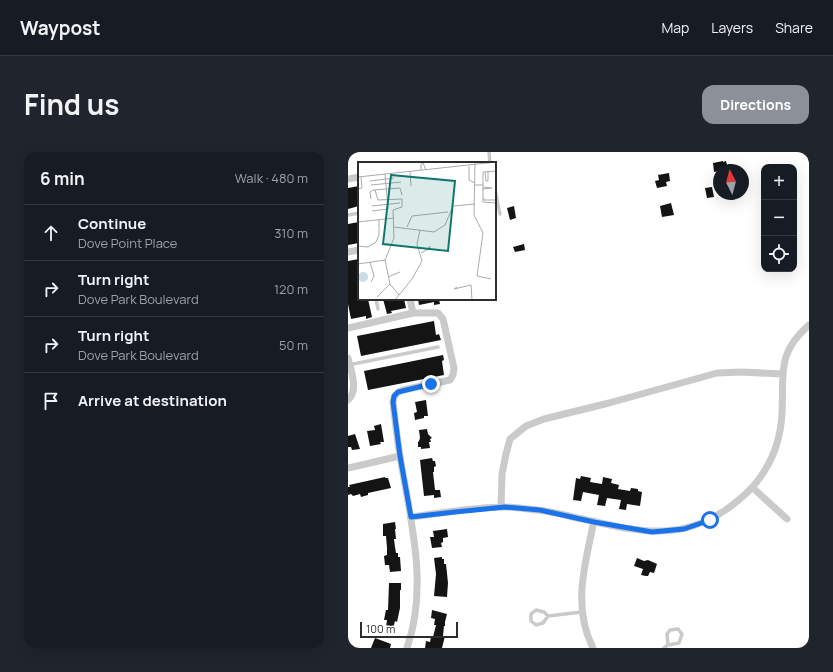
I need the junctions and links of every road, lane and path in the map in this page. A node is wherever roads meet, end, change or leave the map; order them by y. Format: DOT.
graph roads {
  1 [pos="489,152"];
  2 [pos="490,162"];
  3 [pos="358,177"];
  4 [pos="348,179"];
  5 [pos="496,195"];
  6 [pos="358,213"];
  7 [pos="500,214"];
  8 [pos="348,215"];
  9 [pos="358,250"];
  10 [pos="348,252"];
  11 [pos="376,300"];
  12 [pos="410,300"];
  13 [pos="378,309"];
  14 [pos="413,313"];
  15 [pos="809,325"];
  16 [pos="348,328"];
  17 [pos="438,347"];
  18 [pos="348,362"];
  19 [pos="782,374"];
  20 [pos="348,400"];
  21 [pos="400,456"];
  22 [pos="348,468"];
  23 [pos="753,488"];
  24 [pos="501,507"];
  25 [pos="411,517"];
  26 [pos="787,519"];
  27 [pos="594,522"];
  28 [pos="582,612"];
  29 [pos="548,616"];
  30 [pos="668,645"];
  31 [pos="407,648"];
  32 [pos="593,648"];
  33 [pos="664,648"];
  1 -- 2 [label="lane"];
  3 -- 4 [label="street"];
  5 -- 7 [label="lane"];
  6 -- 8 [label="lane"];
  9 -- 10 [label="street"];
  11 -- 13 [label="lane"];
  12 -- 14 [label="street"];
  14 -- 16 [label="street"];
  14 -- 21 [label="street"];
  15 -- 19 [label="street"];
  17 -- 18 [label="lane"];
  18 -- 20 [label="street"];
  19 -- 23 [label="street"];
  19 -- 24 [label="street"];
  21 -- 22 [label="street"];
  21 -- 25 [label="street"];
  23 -- 26 [label="street"];
  23 -- 27 [label="street"];
  24 -- 25 [label="street"];
  24 -- 27 [label="street"];
  25 -- 31 [label="street"];
  27 -- 28 [label="street"];
  28 -- 29 [label="lane"];
  28 -- 32 [label="street"];
  29 -- 29 [label="lane"];
  30 -- 30 [label="lane"];
  30 -- 33 [label="lane"];
}
